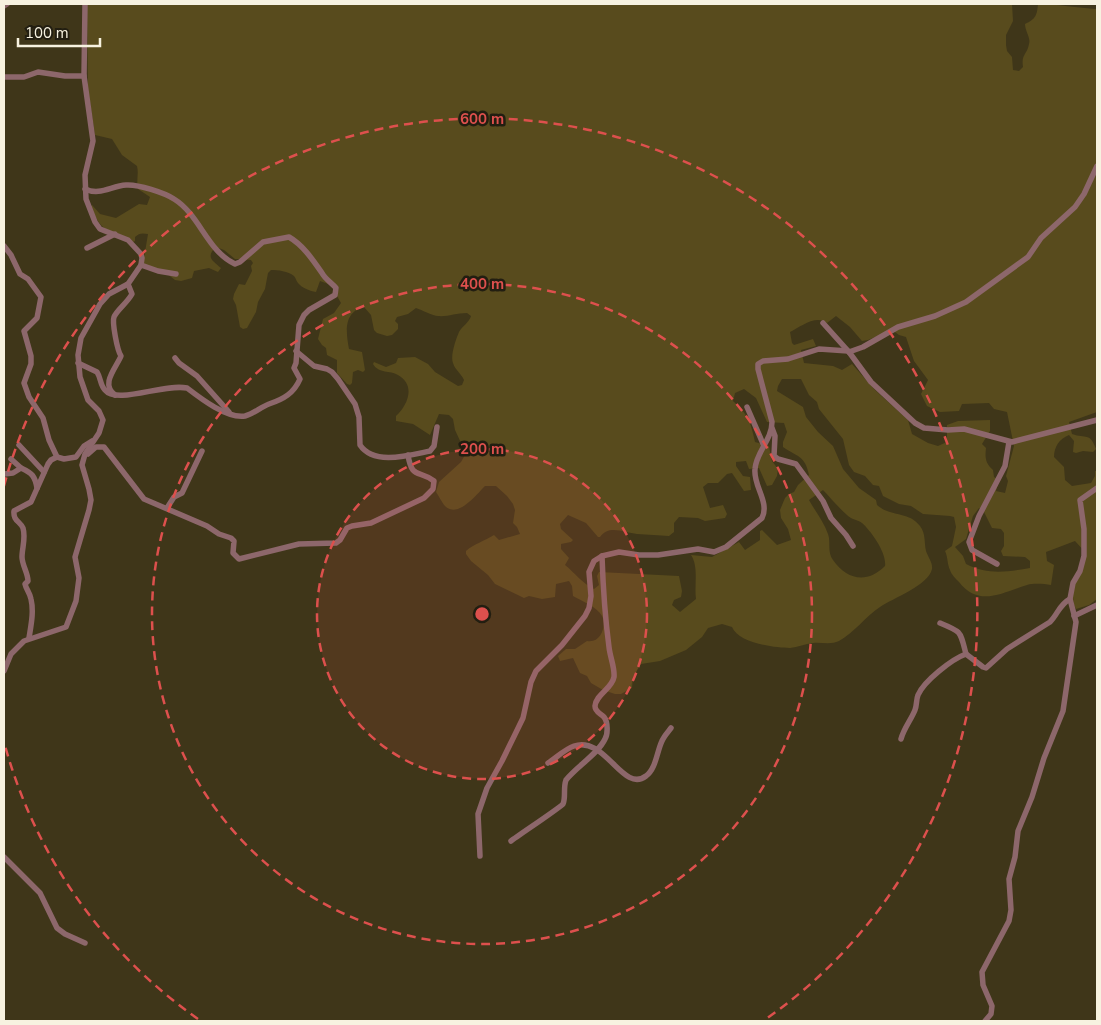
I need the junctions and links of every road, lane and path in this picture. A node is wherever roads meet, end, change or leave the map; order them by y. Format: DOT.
graph roads {
  1 [pos="85,4"];
  2 [pos="84,76"];
  3 [pos="4,77"];
  4 [pos="1097,166"];
  5 [pos="85,189"];
  6 [pos="114,234"];
  7 [pos="4,246"];
  8 [pos="87,248"];
  9 [pos="141,265"];
  10 [pos="176,274"];
  11 [pos="128,284"];
  12 [pos="823,322"];
  13 [pos="296,351"];
  14 [pos="848,351"];
  15 [pos="175,358"];
  16 [pos="78,363"];
  17 [pos="117,396"];
  18 [pos="747,407"];
  19 [pos="232,415"];
  20 [pos="1097,420"];
  21 [pos="437,427"];
  22 [pos="772,428"];
  23 [pos="96,439"];
  24 [pos="1009,442"];
  25 [pos="19,445"];
  26 [pos="764,446"];
  27 [pos="202,451"];
  28 [pos="408,455"];
  29 [pos="58,457"];
  30 [pos="11,459"];
  31 [pos="84,460"];
  32 [pos="21,468"];
  33 [pos="44,472"];
  34 [pos="4,474"];
  35 [pos="1097,488"];
  36 [pos="37,490"];
  37 [pos="167,508"];
  38 [pos="854,546"];
  39 [pos="602,556"];
  40 [pos="997,564"];
  41 [pos="1070,599"];
  42 [pos="1097,605"];
  43 [pos="1074,616"];
  44 [pos="940,623"];
  45 [pos="28,638"];
  46 [pos="966,654"];
  47 [pos="4,671"];
  48 [pos="671,728"];
  49 [pos="901,739"];
  50 [pos="598,749"];
  51 [pos="548,763"];
  52 [pos="511,840"];
  53 [pos="480,856"];
  54 [pos="4,857"];
  55 [pos="85,943"];
  56 [pos="985,1021"];
  1 -- 2 [label="street"];
  2 -- 3 [label="street"];
  2 -- 5 [label="street"];
  4 -- 14 [label="street"];
  5 -- 6 [label="street"];
  5 -- 13 [label="street"];
  6 -- 8 [label="street"];
  6 -- 9 [label="street"];
  7 -- 29 [label="street"];
  9 -- 10 [label="street"];
  9 -- 11 [label="street"];
  11 -- 16 [label="street"];
  11 -- 17 [label="street"];
  12 -- 14 [label="street"];
  13 -- 19 [label="street"];
  13 -- 28 [label="street"];
  14 -- 22 [label="street"];
  14 -- 24 [label="street"];
  15 -- 19 [label="street"];
  16 -- 17 [label="street"];
  16 -- 23 [label="street"];
  17 -- 19 [label="street"];
  18 -- 26 [label="street"];
  20 -- 24 [label="street"];
  21 -- 28 [label="street"];
  22 -- 26 [label="street"];
  22 -- 38 [label="street"];
  23 -- 29 [label="street"];
  23 -- 31 [label="street"];
  24 -- 40 [label="street"];
  25 -- 33 [label="street"];
  26 -- 39 [label="street"];
  27 -- 37 [label="street"];
  28 -- 37 [label="street"];
  29 -- 33 [label="street"];
  30 -- 32 [label="street"];
  31 -- 37 [label="street"];
  31 -- 45 [label="street"];
  32 -- 34 [label="street"];
  32 -- 36 [label="street"];
  33 -- 36 [label="street"];
  35 -- 41 [label="street"];
  36 -- 45 [label="street"];
  39 -- 50 [label="street"];
  39 -- 53 [label="street"];
  41 -- 43 [label="street"];
  41 -- 46 [label="street"];
  42 -- 43 [label="street"];
  43 -- 56 [label="street"];
  44 -- 46 [label="street"];
  45 -- 47 [label="street"];
  46 -- 49 [label="street"];
  48 -- 50 [label="street"];
  50 -- 51 [label="street"];
  50 -- 52 [label="street"];
  54 -- 55 [label="street"];
}
